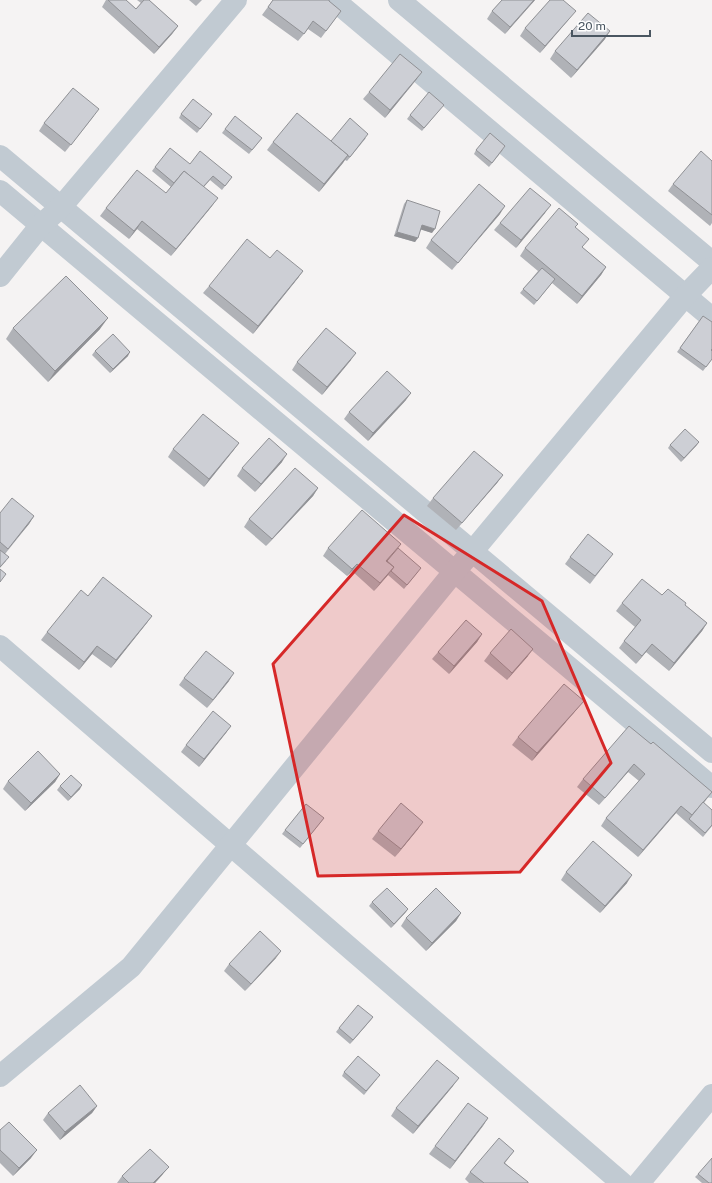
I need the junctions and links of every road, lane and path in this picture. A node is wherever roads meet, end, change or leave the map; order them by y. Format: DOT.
graph roads {
  1 [pos="236,0"];
  2 [pos="334,0"];
  3 [pos="399,0"];
  4 [pos="0,156"];
  5 [pos="0,191"];
  6 [pos="61,207"];
  7 [pos="40,225"];
  8 [pos="712,262"];
  9 [pos="712,268"];
  10 [pos="0,276"];
  11 [pos="685,296"];
  12 [pos="712,318"];
  13 [pos="472,552"];
  14 [pos="454,572"];
  15 [pos="0,646"];
  16 [pos="712,752"];
  17 [pos="712,787"];
  18 [pos="230,845"];
  19 [pos="0,1076"];
  20 [pos="712,1095"];
  21 [pos="622,1183"];
  22 [pos="639,1183"];
  1 -- 6 [label="street"];
  2 -- 11 [label="street"];
  3 -- 8 [label="street"];
  4 -- 6 [label="street"];
  5 -- 7 [label="street"];
  6 -- 7 [label="street"];
  6 -- 13 [label="street"];
  7 -- 10 [label="street"];
  7 -- 14 [label="street"];
  9 -- 11 [label="street"];
  11 -- 12 [label="street"];
  11 -- 13 [label="street"];
  13 -- 14 [label="street"];
  13 -- 16 [label="street"];
  14 -- 17 [label="street"];
  14 -- 18 [label="street"];
  15 -- 18 [label="street"];
  18 -- 19 [label="street"];
  18 -- 21 [label="street"];
  20 -- 22 [label="street"];
}
